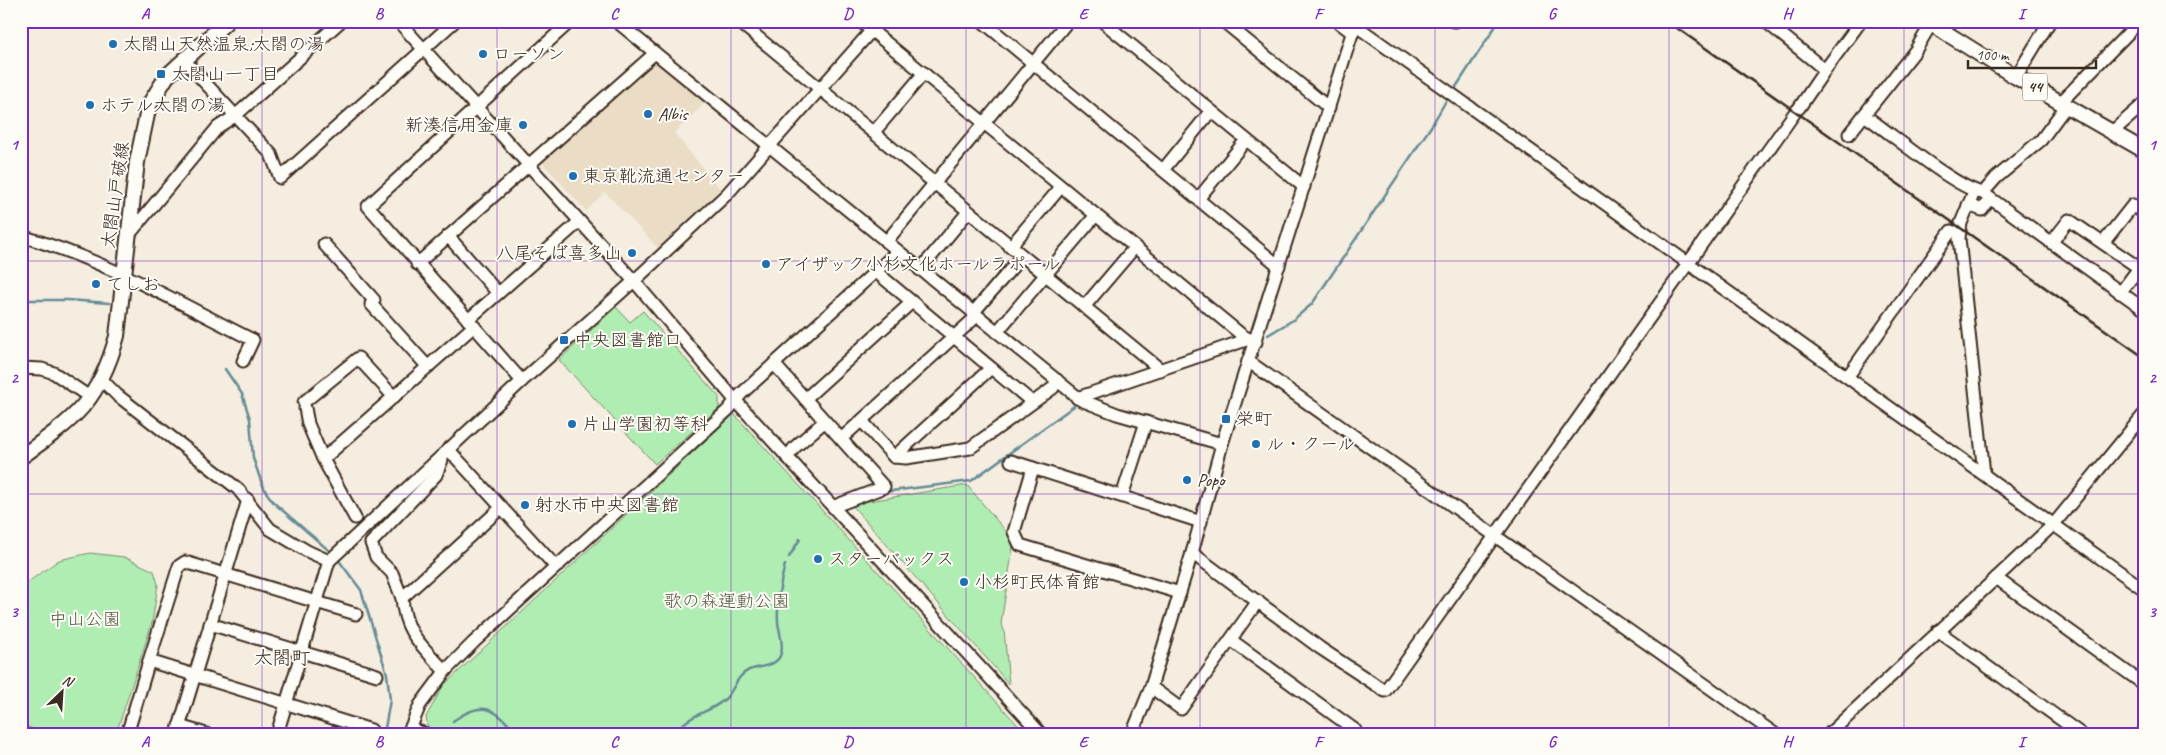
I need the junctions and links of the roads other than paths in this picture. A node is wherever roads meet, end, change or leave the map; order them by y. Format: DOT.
graph roads {
  1 [pos="227,21"];
  2 [pos="341,21"];
  3 [pos="398,21"];
  4 [pos="455,21"];
  5 [pos="571,21"];
  6 [pos="616,21"];
  7 [pos="738,21"];
  8 [pos="860,21"];
  9 [pos="880,21"];
  10 [pos="982,21"];
  11 [pos="1068,21"];
  12 [pos="1102,21"];
  13 [pos="1223,21"];
  14 [pos="1337,21"];
  15 [pos="1765,21"];
  16 [pos="1861,21"];
  17 [pos="2050,21"];
  18 [pos="2140,21"];
  19 [pos="1930,22"];
  20 [pos="1355,27"];
  21 [pos="872,31"];
  22 [pos="424,50"];
  23 [pos="655,53"];
  24 [pos="184,60"];
  25 [pos="1033,63"];
  26 [pos="1824,70"];
  27 [pos="924,73"];
  28 [pos="2016,77"];
  29 [pos="820,89"];
  30 [pos="2064,103"];
  31 [pos="2145,103"];
  32 [pos="475,108"];
  33 [pos="1329,108"];
  34 [pos="1211,111"];
  35 [pos="1864,115"];
  36 [pos="235,116"];
  37 [pos="984,123"];
  38 [pos="874,132"];
  39 [pos="2112,132"];
  40 [pos="1849,134"];
  41 [pos="1246,140"];
  42 [pos="770,146"];
  43 [pos="2145,151"];
  44 [pos="526,165"];
  45 [pos="1162,170"];
  46 [pos="934,183"];
  47 [pos="1061,187"];
  48 [pos="1304,187"];
  49 [pos="1983,194"];
  50 [pos="1198,199"];
  51 [pos="1968,205"];
  52 [pos="968,212"];
  53 [pos="2145,214"];
  54 [pos="1096,215"];
  55 [pos="579,222"];
  56 [pos="1951,231"];
  57 [pos="21,236"];
  58 [pos="448,236"];
  59 [pos="127,237"];
  60 [pos="886,242"];
  61 [pos="2051,243"];
  62 [pos="2103,243"];
  63 [pos="324,244"];
  64 [pos="1010,247"];
  65 [pos="1135,247"];
  66 [pos="897,252"];
  67 [pos="1022,256"];
  68 [pos="1688,262"];
  69 [pos="417,264"];
  70 [pos="1279,266"];
  71 [pos="2143,267"];
  72 [pos="920,270"];
  73 [pos="875,271"];
  74 [pos="123,274"];
  75 [pos="1045,274"];
  76 [pos="634,281"];
  77 [pos="498,293"];
  78 [pos="2120,293"];
  79 [pos="912,302"];
  80 [pos="1084,307"];
  81 [pos="2145,310"];
  82 [pos="975,315"];
  83 [pos="471,323"];
  84 [pos="997,332"];
  85 [pos="954,338"];
  86 [pos="1252,341"];
  87 [pos="243,361"];
  88 [pos="1248,361"];
  89 [pos="774,364"];
  90 [pos="428,367"];
  91 [pos="21,368"];
  92 [pos="992,368"];
  93 [pos="1161,370"];
  94 [pos="1848,376"];
  95 [pos="102,380"];
  96 [pos="1057,380"];
  97 [pos="522,381"];
  98 [pos="394,397"];
  99 [pos="91,398"];
  100 [pos="1078,398"];
  101 [pos="805,399"];
  102 [pos="735,400"];
  103 [pos="1032,402"];
  104 [pos="2145,413"];
  105 [pos="826,421"];
  106 [pos="862,421"];
  107 [pos="1146,422"];
  108 [pos="841,439"];
  109 [pos="1222,444"];
  110 [pos="446,452"];
  111 [pos="787,457"];
  112 [pos="894,457"];
  113 [pos="21,458"];
  114 [pos="323,459"];
  115 [pos="1011,462"];
  116 [pos="1033,468"];
  117 [pos="1984,474"];
  118 [pos="1122,496"];
  119 [pos="248,500"];
  120 [pos="835,506"];
  121 [pos="502,507"];
  122 [pos="355,518"];
  123 [pos="1201,522"];
  124 [pos="2054,524"];
  125 [pos="1494,536"];
  126 [pos="1192,552"];
  127 [pos="333,557"];
  128 [pos="556,567"];
  129 [pos="225,575"];
  130 [pos="1996,578"];
  131 [pos="2145,590"];
  132 [pos="1180,594"];
  133 [pos="402,598"];
  134 [pos="1258,601"];
  135 [pos="316,602"];
  136 [pos="356,614"];
  137 [pos="210,624"];
  138 [pos="1938,631"];
  139 [pos="1231,640"];
  140 [pos="301,652"];
  141 [pos="149,661"];
  142 [pos="446,670"];
  143 [pos="194,675"];
  144 [pos="377,675"];
  145 [pos="2145,685"];
  146 [pos="1151,687"];
  147 [pos="286,703"];
  148 [pos="2145,729"];
  149 [pos="178,730"];
  150 [pos="371,730"];
  151 [pos="1355,730"];
  152 [pos="409,731"];
  153 [pos="134,734"];
  154 [pos="206,734"];
  155 [pos="277,734"];
  156 [pos="426,734"];
  157 [pos="1041,734"];
  158 [pos="1132,734"];
  159 [pos="1775,734"];
  160 [pos="1829,734"];
  161 [pos="2081,734"];
  162 [pos="2142,734"];
  1 -- 24 [label="main road, 太閤山戸破線"];
  2 -- 36 [label="street"];
  3 -- 22 [label="street"];
  4 -- 22 [label="street"];
  5 -- 32 [label="street"];
  6 -- 23 [label="street"];
  7 -- 29 [label="street"];
  8 -- 21 [label="street"];
  9 -- 21 [label="street"];
  10 -- 25 [label="street"];
  11 -- 25 [label="street"];
  12 -- 34 [label="street"];
  13 -- 33 [label="street"];
  14 -- 20 [label="street"];
  15 -- 26 [label="street"];
  16 -- 26 [label="street"];
  17 -- 28 [label="street"];
  18 -- 30 [label="street"];
  19 -- 28 [label="main road, 44"];
  19 -- 35 [label="street"];
  20 -- 33 [label="street"];
  20 -- 68 [label="street"];
  21 -- 27 [label="street"];
  21 -- 29 [label="street"];
  22 -- 32 [label="street"];
  22 -- 36 [label="street"];
  23 -- 42 [label="street"];
  23 -- 44 [label="street"];
  24 -- 36 [label="street"];
  24 -- 59 [label="main road, 太閤山戸破線"];
  25 -- 37 [label="street"];
  25 -- 45 [label="street"];
  26 -- 68 [label="street"];
  27 -- 37 [label="street"];
  27 -- 38 [label="street"];
  28 -- 30 [label="main road, 44"];
  29 -- 38 [label="street"];
  29 -- 42 [label="street"];
  30 -- 39 [label="main road, 44"];
  30 -- 49 [label="street"];
  31 -- 39 [label="street"];
  32 -- 44 [label="street"];
  32 -- 69 [label="street"];
  33 -- 48 [label="street"];
  34 -- 41 [label="street"];
  34 -- 45 [label="street"];
  35 -- 40 [label="street"];
  35 -- 49 [label="street"];
  36 -- 59 [label="street"];
  37 -- 46 [label="street"];
  37 -- 47 [label="street"];
  38 -- 46 [label="street"];
  39 -- 43 [label="main road, 44"];
  41 -- 48 [label="street"];
  41 -- 50 [label="street"];
  42 -- 60 [label="street"];
  42 -- 76 [label="street"];
  44 -- 55 [label="street"];
  44 -- 58 [label="street"];
  45 -- 50 [label="street"];
  46 -- 52 [label="street"];
  46 -- 60 [label="street"];
  47 -- 54 [label="street"];
  47 -- 64 [label="street"];
  48 -- 70 [label="street"];
  49 -- 51 [label="street"];
  49 -- 51 [label="street"];
  49 -- 61 [label="street"];
  50 -- 70 [label="street"];
  51 -- 117 [label="street"];
  52 -- 64 [label="street"];
  52 -- 72 [label="street"];
  53 -- 62 [label="street"];
  54 -- 65 [label="street"];
  54 -- 75 [label="street"];
  55 -- 76 [label="street"];
  55 -- 77 [label="street"];
  56 -- 94 [label="street"];
  57 -- 74 [label="street"];
  58 -- 69 [label="street"];
  58 -- 77 [label="street"];
  59 -- 74 [label="main road, 太閤山戸破線"];
  60 -- 66 [label="street"];
  61 -- 62 [label="street"];
  61 -- 78 [label="street"];
  62 -- 71 [label="street"];
  63 -- 90 [label="street"];
  64 -- 67 [label="street"];
  65 -- 80 [label="street"];
  65 -- 86 [label="street"];
  66 -- 72 [label="street"];
  66 -- 73 [label="street"];
  67 -- 75 [label="street"];
  67 -- 82 [label="street"];
  68 -- 94 [label="street"];
  68 -- 125 [label="street"];
  69 -- 83 [label="street"];
  70 -- 86 [label="street"];
  71 -- 78 [label="street"];
  72 -- 82 [label="street"];
  73 -- 79 [label="street"];
  73 -- 89 [label="street"];
  74 -- 87 [label="street"];
  74 -- 95 [label="main road, 太閤山戸破線"];
  75 -- 80 [label="street"];
  75 -- 84 [label="street"];
  76 -- 97 [label="street"];
  76 -- 102 [label="street"];
  77 -- 83 [label="street"];
  78 -- 81 [label="street"];
  79 -- 85 [label="street"];
  79 -- 101 [label="street"];
  80 -- 93 [label="street"];
  82 -- 84 [label="street"];
  82 -- 85 [label="street"];
  83 -- 90 [label="street"];
  83 -- 97 [label="street"];
  84 -- 96 [label="street"];
  85 -- 92 [label="street"];
  85 -- 106 [label="street"];
  86 -- 88 [label="street"];
  86 -- 93 [label="street"];
  88 -- 109 [label="street"];
  88 -- 125 [label="street"];
  89 -- 101 [label="street"];
  89 -- 102 [label="street"];
  90 -- 98 [label="street"];
  91 -- 99 [label="street"];
  92 -- 103 [label="street"];
  92 -- 112 [label="street"];
  93 -- 100 [label="street"];
  94 -- 117 [label="street"];
  95 -- 99 [label="main road, 太閤山戸破線"];
  95 -- 119 [label="street"];
  96 -- 100 [label="street"];
  96 -- 103 [label="street"];
  97 -- 110 [label="street"];
  98 -- 114 [label="street"];
  98 -- 114 [label="street"];
  99 -- 113 [label="main road, 太閤山戸破線"];
  100 -- 107 [label="street"];
  101 -- 105 [label="street"];
  102 -- 111 [label="street"];
  102 -- 128 [label="street"];
  103 -- 112 [label="street"];
  104 -- 124 [label="street"];
  105 -- 108 [label="street"];
  105 -- 111 [label="street"];
  106 -- 108 [label="street"];
  106 -- 112 [label="street"];
  107 -- 109 [label="street"];
  107 -- 118 [label="street"];
  108 -- 120 [label="street"];
  109 -- 123 [label="street"];
  110 -- 121 [label="street"];
  110 -- 127 [label="street"];
  110 -- 133 [label="street"];
  111 -- 120 [label="street"];
  114 -- 122 [label="street"];
  115 -- 116 [label="street"];
  116 -- 118 [label="street"];
  116 -- 132 [label="street"];
  117 -- 124 [label="street"];
  118 -- 123 [label="street"];
  119 -- 127 [label="street"];
  119 -- 129 [label="street"];
  120 -- 157 [label="street"];
  121 -- 128 [label="street"];
  121 -- 133 [label="street"];
  123 -- 126 [label="street"];
  124 -- 130 [label="street"];
  124 -- 131 [label="street"];
  125 -- 134 [label="street"];
  125 -- 159 [label="street"];
  126 -- 132 [label="street"];
  126 -- 134 [label="street"];
  127 -- 135 [label="street"];
  128 -- 142 [label="street"];
  129 -- 135 [label="street"];
  129 -- 137 [label="street"];
  129 -- 141 [label="street"];
  130 -- 138 [label="street"];
  130 -- 145 [label="street"];
  132 -- 146 [label="street"];
  133 -- 142 [label="street"];
  134 -- 139 [label="street"];
  135 -- 136 [label="street"];
  135 -- 140 [label="street"];
  137 -- 140 [label="street"];
  137 -- 143 [label="street"];
  138 -- 160 [label="street"];
  138 -- 161 [label="street"];
  139 -- 146 [label="street"];
  139 -- 151 [label="street"];
  140 -- 144 [label="street"];
  140 -- 147 [label="street"];
  141 -- 143 [label="street"];
  141 -- 153 [label="street"];
  142 -- 152 [label="street"];
  143 -- 147 [label="street"];
  143 -- 149 [label="street"];
  146 -- 158 [label="street"];
  147 -- 150 [label="street"];
  147 -- 155 [label="street"];
  148 -- 162 [label="street"];
  149 -- 154 [label="street"];
  152 -- 156 [label="street"];
}
